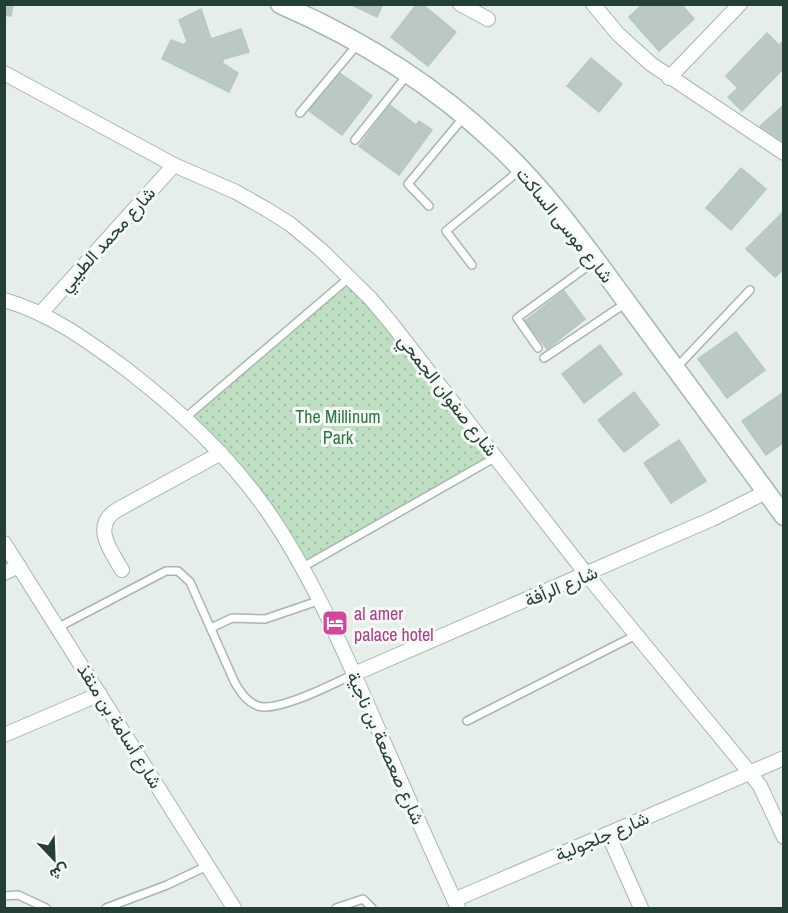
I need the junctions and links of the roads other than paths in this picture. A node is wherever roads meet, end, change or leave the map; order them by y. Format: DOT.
graph roads {
  1 [pos="280,4"];
  2 [pos="460,4"];
  3 [pos="592,4"];
  4 [pos="740,4"];
  5 [pos="488,19"];
  6 [pos="359,43"];
  7 [pos="4,73"];
  8 [pos="408,74"];
  9 [pos="669,78"];
  10 [pos="300,113"];
  11 [pos="465,116"];
  12 [pos="355,140"];
  13 [pos="783,153"];
  14 [pos="174,165"];
  15 [pos="522,169"];
  16 [pos="429,206"];
  17 [pos="596,260"];
  18 [pos="472,265"];
  19 [pos="350,277"];
  20 [pos="750,290"];
  21 [pos="4,300"];
  22 [pos="627,303"];
  23 [pos="41,313"];
  24 [pos="538,348"];
  25 [pos="544,358"];
  26 [pos="675,369"];
  27 [pos="185,418"];
  28 [pos="221,453"];
  29 [pos="496,457"];
  30 [pos="766,492"];
  31 [pos="783,516"];
  32 [pos="4,543"];
  33 [pos="19,566"];
  34 [pos="303,567"];
  35 [pos="122,570"];
  36 [pos="4,573"];
  37 [pos="586,575"];
  38 [pos="318,601"];
  39 [pos="57,628"];
  40 [pos="211,628"];
  41 [pos="636,635"];
  42 [pos="354,674"];
  43 [pos="100,694"];
  44 [pos="467,721"];
  45 [pos="4,735"];
  46 [pos="783,758"];
  47 [pos="750,773"];
  48 [pos="608,834"];
  49 [pos="783,837"];
  50 [pos="207,866"];
  51 [pos="4,896"];
  52 [pos="456,904"];
  53 [pos="46,909"];
  54 [pos="106,909"];
  55 [pos="234,909"];
  56 [pos="336,909"];
  57 [pos="372,909"];
  58 [pos="641,909"];
  1 -- 6 [label="street, شارع موسى الساكت"];
  2 -- 5 [label="street"];
  3 -- 9 [label="street"];
  4 -- 9 [label="street"];
  6 -- 8 [label="street, شارع موسى الساكت"];
  6 -- 10 [label="lane"];
  7 -- 14 [label="street, شارع صفوان الجمحي"];
  8 -- 11 [label="street, شارع موسى الساكت"];
  8 -- 12 [label="lane"];
  9 -- 13 [label="street"];
  11 -- 15 [label="street, شارع موسى الساكت"];
  11 -- 16 [label="lane"];
  14 -- 19 [label="street, شارع صفوان الجمحي"];
  14 -- 23 [label="street, شارع محمد الطيبي"];
  15 -- 17 [label="street, شارع موسى الساكت"];
  15 -- 18 [label="lane"];
  17 -- 22 [label="street, شارع موسى الساكت"];
  17 -- 24 [label="lane"];
  19 -- 27 [label="lane"];
  19 -- 29 [label="street, شارع صفوان الجمحي"];
  20 -- 26 [label="lane"];
  21 -- 23 [label="street, شارع صعصعة بن ناجية"];
  22 -- 25 [label="lane"];
  22 -- 26 [label="street, شارع موسى الساكت"];
  23 -- 27 [label="street, شارع صعصعة بن ناجية"];
  26 -- 30 [label="street, شارع موسى الساكت"];
  27 -- 28 [label="street, شارع صعصعة بن ناجية"];
  28 -- 34 [label="street, شارع صعصعة بن ناجية"];
  28 -- 35 [label="street"];
  29 -- 34 [label="lane"];
  29 -- 37 [label="street, شارع صفوان الجمحي"];
  30 -- 31 [label="street, شارع موسى الساكت"];
  30 -- 37 [label="street, شارع الرأفة"];
  32 -- 33 [label="street, شارع أسامة بن منقذ"];
  33 -- 36 [label="street"];
  33 -- 39 [label="street, شارع أسامة بن منقذ"];
  34 -- 38 [label="street, شارع صعصعة بن ناجية"];
  37 -- 41 [label="street, شارع صفوان الجمحي"];
  37 -- 42 [label="street, شارع الرأفة"];
  38 -- 40 [label="lane"];
  38 -- 42 [label="street, شارع صعصعة بن ناجية"];
  39 -- 40 [label="lane"];
  39 -- 43 [label="street, شارع أسامة بن منقذ"];
  40 -- 42 [label="lane"];
  41 -- 44 [label="lane"];
  41 -- 47 [label="street, شارع صفوان الجمحي"];
  42 -- 52 [label="street, شارع صعصعة بن ناجية"];
  43 -- 45 [label="street"];
  43 -- 50 [label="street, شارع أسامة بن منقذ"];
  46 -- 47 [label="street, شارع جلجولية"];
  47 -- 48 [label="street, شارع جلجولية"];
  47 -- 49 [label="street, شارع صفوان الجمحي"];
  48 -- 52 [label="street, شارع جلجولية"];
  48 -- 58 [label="street"];
  50 -- 54 [label="lane"];
  50 -- 55 [label="street, شارع أسامة بن منقذ"];
  51 -- 53 [label="lane"];
  56 -- 57 [label="lane"];
}
